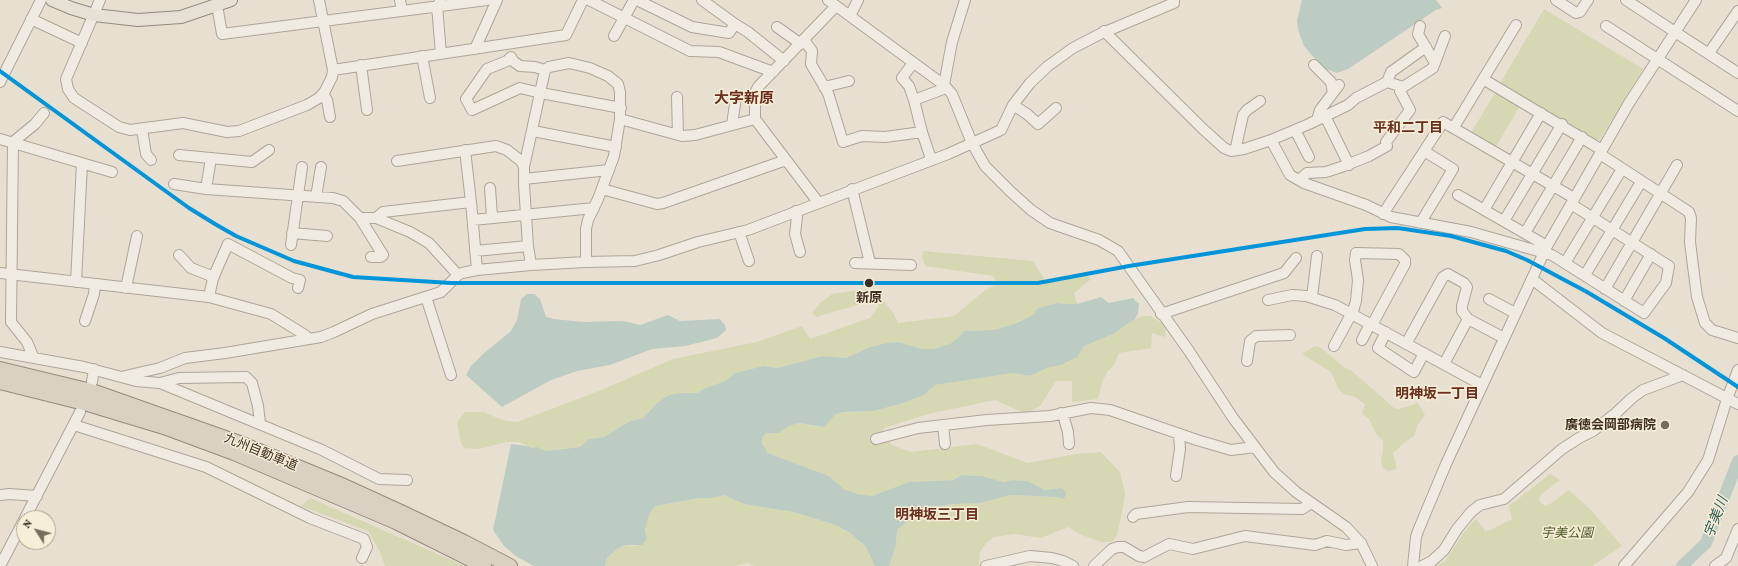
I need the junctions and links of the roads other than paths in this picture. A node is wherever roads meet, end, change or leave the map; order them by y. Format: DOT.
graph roads {
  1 [pos="40,0"];
  2 [pos="52,0"];
  3 [pos="100,0"];
  4 [pos="231,0"];
  5 [pos="319,0"];
  6 [pos="400,0"];
  7 [pos="487,0"];
  8 [pos="497,0"];
  9 [pos="583,0"];
  10 [pos="589,0"];
  11 [pos="634,0"];
  12 [pos="637,0"];
  13 [pos="858,0"];
  14 [pos="1174,0"];
  15 [pos="1556,0"];
  16 [pos="1588,0"];
  17 [pos="1626,0"];
  18 [pos="1696,0"];
  19 [pos="963,1"];
  20 [pos="708,2"];
  21 [pos="439,3"];
  22 [pos="832,3"];
  23 [pos="217,5"];
  24 [pos="402,11"];
  25 [pos="1738,11"];
  26 [pos="94,15"];
  27 [pos="850,16"];
  28 [pos="624,18"];
  29 [pos="31,19"];
  30 [pos="324,21"];
  31 [pos="736,24"];
  32 [pos="1516,25"];
  33 [pos="1420,26"];
  34 [pos="1606,26"];
  35 [pos="778,27"];
  36 [pos="1104,31"];
  37 [pos="1676,32"];
  38 [pos="614,36"];
  39 [pos="1445,36"];
  40 [pos="802,42"];
  41 [pos="82,43"];
  42 [pos="508,44"];
  43 [pos="1426,47"];
  44 [pos="474,49"];
  45 [pos="1709,53"];
  46 [pos="441,54"];
  47 [pos="422,56"];
  48 [pos="511,57"];
  49 [pos="1658,58"];
  50 [pos="784,61"];
  51 [pos="913,63"];
  52 [pos="1435,63"];
  53 [pos="361,65"];
  54 [pos="1314,65"];
  55 [pos="333,70"];
  56 [pos="545,70"];
  57 [pos="772,72"];
  58 [pos="1738,73"];
  59 [pos="1483,79"];
  60 [pos="849,81"];
  61 [pos="0,82"];
  62 [pos="1387,82"];
  63 [pos="824,87"];
  64 [pos="945,87"];
  65 [pos="1403,87"];
  66 [pos="323,94"];
  67 [pos="540,94"];
  68 [pos="677,97"];
  69 [pos="736,97"];
  70 [pos="430,98"];
  71 [pos="914,100"];
  72 [pos="1260,101"];
  73 [pos="1013,105"];
  74 [pos="620,108"];
  75 [pos="1056,108"];
  76 [pos="367,110"];
  77 [pos="1738,111"];
  78 [pos="44,113"];
  79 [pos="1541,113"];
  80 [pos="330,117"];
  81 [pos="1321,118"];
  82 [pos="620,119"];
  83 [pos="755,119"];
  84 [pos="1562,124"];
  85 [pos="732,125"];
  86 [pos="1454,127"];
  87 [pos="142,130"];
  88 [pos="1295,130"];
  89 [pos="533,131"];
  90 [pos="922,132"];
  91 [pos="678,135"];
  92 [pos="1582,137"];
  93 [pos="0,139"];
  94 [pos="1271,140"];
  95 [pos="13,142"];
  96 [pos="972,143"];
  97 [pos="616,147"];
  98 [pos="269,150"];
  99 [pos="465,150"];
  100 [pos="1237,150"];
  101 [pos="1424,152"];
  102 [pos="1601,152"];
  103 [pos="179,155"];
  104 [pos="1309,157"];
  105 [pos="211,158"];
  106 [pos="931,159"];
  107 [pos="151,160"];
  108 [pos="397,160"];
  109 [pos="786,160"];
  110 [pos="1513,162"];
  111 [pos="82,163"];
  112 [pos="1348,165"];
  113 [pos="1677,165"];
  114 [pos="302,167"];
  115 [pos="321,167"];
  116 [pos="524,167"];
  117 [pos="1622,169"];
  118 [pos="609,170"];
  119 [pos="112,172"];
  120 [pos="1533,174"];
  121 [pos="524,179"];
  122 [pos="1299,180"];
  123 [pos="1641,182"];
  124 [pos="174,184"];
  125 [pos="1553,186"];
  126 [pos="490,188"];
  127 [pos="206,189"];
  128 [pos="852,189"];
  129 [pos="602,190"];
  130 [pos="1660,194"];
  131 [pos="1458,195"];
  132 [pos="297,196"];
  133 [pos="316,197"];
  134 [pos="1572,201"];
  135 [pos="471,202"];
  136 [pos="818,202"];
  137 [pos="594,208"];
  138 [pos="1484,210"];
  139 [pos="796,211"];
  140 [pos="1383,214"];
  141 [pos="527,215"];
  142 [pos="492,217"];
  143 [pos="360,218"];
  144 [pos="376,218"];
  145 [pos="1592,218"];
  146 [pos="472,220"];
  147 [pos="1504,221"];
  148 [pos="1421,222"];
  149 [pos="1612,230"];
  150 [pos="739,232"];
  151 [pos="292,233"];
  152 [pos="1525,233"];
  153 [pos="137,236"];
  154 [pos="327,236"];
  155 [pos="1632,242"];
  156 [pos="291,244"];
  157 [pos="528,246"];
  158 [pos="475,251"];
  159 [pos="800,252"];
  160 [pos="1545,252"];
  161 [pos="1651,254"];
  162 [pos="179,255"];
  163 [pos="1317,256"];
  164 [pos="371,257"];
  165 [pos="1296,258"];
  166 [pos="749,261"];
  167 [pos="586,262"];
  168 [pos="855,263"];
  169 [pos="870,263"];
  170 [pos="1565,263"];
  171 [pos="910,264"];
  172 [pos="531,265"];
  173 [pos="477,270"];
  174 [pos="0,273"];
  175 [pos="11,275"];
  176 [pos="458,275"];
  177 [pos="1585,275"];
  178 [pos="214,277"];
  179 [pos="1533,277"];
  180 [pos="76,282"];
  181 [pos="95,284"];
  182 [pos="126,288"];
  183 [pos="298,288"];
  184 [pos="1605,289"];
  185 [pos="0,294"];
  186 [pos="11,296"];
  187 [pos="209,297"];
  188 [pos="426,297"];
  189 [pos="1312,297"];
  190 [pos="1489,298"];
  191 [pos="1268,300"];
  192 [pos="1624,301"];
  193 [pos="1515,313"];
  194 [pos="1161,314"];
  195 [pos="1351,314"];
  196 [pos="1468,319"];
  197 [pos="85,321"];
  198 [pos="1371,325"];
  199 [pos="1386,332"];
  200 [pos="1290,335"];
  201 [pos="308,338"];
  202 [pos="1504,338"];
  203 [pos="1738,338"];
  204 [pos="1362,340"];
  205 [pos="1406,344"];
  206 [pos="1334,346"];
  207 [pos="0,352"];
  208 [pos="1424,353"];
  209 [pos="33,356"];
  210 [pos="1247,361"];
  211 [pos="1444,364"];
  212 [pos="0,369"];
  213 [pos="94,369"];
  214 [pos="1738,370"];
  215 [pos="450,375"];
  216 [pos="1683,375"];
  217 [pos="125,376"];
  218 [pos="0,382"];
  219 [pos="92,382"];
  220 [pos="160,383"];
  221 [pos="1482,385"];
  222 [pos="1727,399"];
  223 [pos="1738,404"];
  224 [pos="80,412"];
  225 [pos="1061,413"];
  226 [pos="260,423"];
  227 [pos="74,425"];
  228 [pos="944,425"];
  229 [pos="1179,434"];
  230 [pos="876,439"];
  231 [pos="946,444"];
  232 [pos="1069,444"];
  233 [pos="1255,446"];
  234 [pos="1176,476"];
  235 [pos="407,480"];
  236 [pos="0,495"];
  237 [pos="37,496"];
  238 [pos="1311,503"];
  239 [pos="30,510"];
  240 [pos="1133,517"];
  241 [pos="1738,529"];
  242 [pos="16,536"];
  243 [pos="1360,543"];
  244 [pos="362,558"];
  245 [pos="1727,562"];
  246 [pos="0,566"];
  247 [pos="484,566"];
  248 [pos="510,566"];
  249 [pos="986,566"];
  250 [pos="1073,566"];
  251 [pos="1094,566"];
  252 [pos="1372,566"];
  253 [pos="1414,566"];
  254 [pos="1422,566"];
  255 [pos="1624,566"];
  256 [pos="1715,566"];
  1 -- 29 [label="street"];
  2 -- 26 [label="main road"];
  3 -- 26 [label="street"];
  4 -- 23 [label="main road"];
  5 -- 30 [label="street"];
  6 -- 24 [label="street"];
  7 -- 21 [label="street"];
  8 -- 44 [label="street"];
  9 -- 42 [label="street"];
  10 -- 28 [label="street"];
  11 -- 28 [label="street"];
  12 -- 31 [label="street"];
  13 -- 27 [label="street"];
  14 -- 36 [label="street"];
  15 -- 16 [label="street"];
  17 -- 37 [label="street"];
  18 -- 37 [label="street"];
  19 -- 64 [label="street"];
  20 -- 31 [label="street"];
  21 -- 24 [label="street"];
  21 -- 46 [label="street"];
  22 -- 27 [label="street"];
  22 -- 40 [label="street"];
  23 -- 26 [label="main road"];
  23 -- 30 [label="street"];
  24 -- 30 [label="street"];
  25 -- 45 [label="street"];
  26 -- 41 [label="street"];
  27 -- 51 [label="street"];
  28 -- 38 [label="street"];
  28 -- 57 [label="street"];
  29 -- 41 [label="street"];
  29 -- 61 [label="street"];
  30 -- 55 [label="street"];
  31 -- 50 [label="street"];
  32 -- 59 [label="street"];
  33 -- 43 [label="street"];
  34 -- 49 [label="street"];
  35 -- 40 [label="street"];
  36 -- 73 [label="street"];
  36 -- 100 [label="street"];
  37 -- 45 [label="street"];
  37 -- 49 [label="street"];
  39 -- 52 [label="street"];
  40 -- 50 [label="street"];
  40 -- 63 [label="street"];
  41 -- 87 [label="street"];
  42 -- 44 [label="street"];
  42 -- 48 [label="street"];
  43 -- 52 [label="street"];
  43 -- 62 [label="street"];
  44 -- 46 [label="street"];
  45 -- 58 [label="street"];
  46 -- 47 [label="street"];
  47 -- 53 [label="street"];
  47 -- 70 [label="street"];
  48 -- 56 [label="street"];
  48 -- 67 [label="street"];
  49 -- 77 [label="street"];
  49 -- 102 [label="street"];
  50 -- 57 [label="street"];
  51 -- 64 [label="street"];
  51 -- 71 [label="street"];
  52 -- 65 [label="street"];
  53 -- 55 [label="street"];
  53 -- 76 [label="street"];
  54 -- 81 [label="street"];
  55 -- 66 [label="street"];
  56 -- 67 [label="street"];
  56 -- 74 [label="street"];
  57 -- 83 [label="street"];
  59 -- 79 [label="street"];
  59 -- 86 [label="street"];
  60 -- 63 [label="street"];
  62 -- 65 [label="street"];
  62 -- 81 [label="street"];
  63 -- 90 [label="street"];
  64 -- 71 [label="street"];
  64 -- 96 [label="street"];
  65 -- 112 [label="street"];
  66 -- 80 [label="street"];
  66 -- 87 [label="street"];
  67 -- 74 [label="street"];
  67 -- 89 [label="street"];
  68 -- 91 [label="street"];
  69 -- 85 [label="street"];
  71 -- 90 [label="street"];
  72 -- 100 [label="street"];
  73 -- 75 [label="street"];
  73 -- 96 [label="street"];
  74 -- 82 [label="street"];
  78 -- 95 [label="street"];
  79 -- 84 [label="street"];
  79 -- 110 [label="street"];
  81 -- 88 [label="street"];
  81 -- 112 [label="street"];
  82 -- 91 [label="street"];
  82 -- 97 [label="street"];
  83 -- 85 [label="street"];
  83 -- 109 [label="street"];
  84 -- 92 [label="street"];
  84 -- 120 [label="street"];
  85 -- 91 [label="street"];
  86 -- 101 [label="street"];
  86 -- 110 [label="street"];
  87 -- 107 [label="street"];
  88 -- 94 [label="street"];
  88 -- 104 [label="street"];
  89 -- 97 [label="street"];
  89 -- 116 [label="street"];
  90 -- 106 [label="street"];
  92 -- 102 [label="street"];
  92 -- 125 [label="street"];
  93 -- 95 [label="street"];
  94 -- 100 [label="street"];
  94 -- 122 [label="street"];
  95 -- 111 [label="street"];
  95 -- 175 [label="street"];
  96 -- 106 [label="street"];
  96 -- 194 [label="street"];
  97 -- 118 [label="street"];
  98 -- 105 [label="street"];
  99 -- 108 [label="street"];
  99 -- 116 [label="street"];
  99 -- 135 [label="street"];
  101 -- 140 [label="street"];
  101 -- 148 [label="street"];
  102 -- 117 [label="street"];
  102 -- 134 [label="street"];
  103 -- 105 [label="street"];
  105 -- 127 [label="street"];
  106 -- 128 [label="street"];
  109 -- 129 [label="street"];
  109 -- 136 [label="street"];
  110 -- 120 [label="street"];
  110 -- 138 [label="street"];
  111 -- 119 [label="street"];
  111 -- 180 [label="street"];
  112 -- 122 [label="street"];
  113 -- 130 [label="street"];
  114 -- 132 [label="street"];
  115 -- 133 [label="street"];
  116 -- 121 [label="street"];
  117 -- 123 [label="street"];
  117 -- 145 [label="street"];
  118 -- 121 [label="street"];
  118 -- 129 [label="street"];
  120 -- 125 [label="street"];
  120 -- 147 [label="street"];
  121 -- 141 [label="street"];
  122 -- 140 [label="street"];
  123 -- 130 [label="street"];
  123 -- 149 [label="street"];
  124 -- 127 [label="street"];
  125 -- 134 [label="street"];
  125 -- 152 [label="street"];
  126 -- 142 [label="street"];
  127 -- 132 [label="street"];
  128 -- 136 [label="street"];
  128 -- 169 [label="street"];
  129 -- 137 [label="street"];
  130 -- 155 [label="street"];
  130 -- 203 [label="street"];
  131 -- 138 [label="street"];
  132 -- 133 [label="street"];
  132 -- 151 [label="street"];
  133 -- 143 [label="street"];
  134 -- 145 [label="street"];
  134 -- 160 [label="street"];
  135 -- 144 [label="street"];
  135 -- 146 [label="street"];
  136 -- 139 [label="street"];
  137 -- 141 [label="street"];
  137 -- 167 [label="street"];
  138 -- 147 [label="street"];
  139 -- 150 [label="street"];
  139 -- 159 [label="street"];
  140 -- 148 [label="street"];
  141 -- 142 [label="street"];
  141 -- 157 [label="street"];
  142 -- 146 [label="street"];
  143 -- 144 [label="street"];
  143 -- 164 [label="street"];
  144 -- 176 [label="street"];
  145 -- 149 [label="street"];
  145 -- 170 [label="street"];
  146 -- 158 [label="street"];
  147 -- 152 [label="street"];
  148 -- 160 [label="street"];
  149 -- 155 [label="street"];
  149 -- 177 [label="street"];
  150 -- 166 [label="street"];
  150 -- 167 [label="street"];
  151 -- 154 [label="street"];
  151 -- 156 [label="street"];
  152 -- 160 [label="street"];
  153 -- 182 [label="street"];
  155 -- 161 [label="street"];
  155 -- 184 [label="street"];
  157 -- 158 [label="street"];
  157 -- 172 [label="street"];
  158 -- 173 [label="street"];
  160 -- 170 [label="street"];
  160 -- 179 [label="street"];
  161 -- 192 [label="street"];
  161 -- 192 [label="street"];
  162 -- 178 [label="street"];
  163 -- 189 [label="street"];
  165 -- 194 [label="street"];
  167 -- 172 [label="street"];
  168 -- 169 [label="street"];
  169 -- 171 [label="street"];
  170 -- 177 [label="street"];
  172 -- 173 [label="street"];
  173 -- 176 [label="street"];
  174 -- 175 [label="street"];
  175 -- 180 [label="street"];
  175 -- 186 [label="street"];
  176 -- 188 [label="street"];
  177 -- 184 [label="street"];
  178 -- 183 [label="street"];
  178 -- 187 [label="street"];
  179 -- 193 [label="street"];
  179 -- 216 [label="street"];
  180 -- 181 [label="street"];
  181 -- 182 [label="street"];
  181 -- 197 [label="street"];
  182 -- 187 [label="street"];
  184 -- 192 [label="street"];
  185 -- 186 [label="street"];
  186 -- 209 [label="street"];
  187 -- 201 [label="street"];
  188 -- 201 [label="street"];
  188 -- 215 [label="street"];
  189 -- 191 [label="street"];
  189 -- 195 [label="street"];
  190 -- 193 [label="street"];
  193 -- 202 [label="street"];
  194 -- 233 [label="street"];
  195 -- 198 [label="street"];
  195 -- 198 [label="street"];
  195 -- 206 [label="street"];
  196 -- 202 [label="street"];
  196 -- 205 [label="street"];
  196 -- 211 [label="street"];
  198 -- 199 [label="street"];
  198 -- 204 [label="street"];
  199 -- 205 [label="street"];
  199 -- 208 [label="street"];
  200 -- 210 [label="street"];
  201 -- 217 [label="street"];
  202 -- 221 [label="street"];
  205 -- 208 [label="street"];
  207 -- 209 [label="street"];
  208 -- 211 [label="street"];
  209 -- 213 [label="street"];
  211 -- 221 [label="street"];
  212 -- 248 [label="highway, 九州自動車道"];
  213 -- 217 [label="street"];
  213 -- 219 [label="street"];
  214 -- 222 [label="street"];
  216 -- 222 [label="street"];
  216 -- 254 [label="street"];
  217 -- 220 [label="street"];
  218 -- 247 [label="highway, 九州自動車道"];
  220 -- 226 [label="street"];
  220 -- 226 [label="street"];
  221 -- 253 [label="street"];
  222 -- 223 [label="street"];
  222 -- 255 [label="street"];
  224 -- 227 [label="street"];
  225 -- 228 [label="street"];
  225 -- 229 [label="street"];
  225 -- 232 [label="street"];
  226 -- 235 [label="street"];
  227 -- 237 [label="street"];
  227 -- 244 [label="street"];
  228 -- 230 [label="street"];
  228 -- 231 [label="street"];
  229 -- 233 [label="street"];
  229 -- 234 [label="street"];
  233 -- 238 [label="street"];
  236 -- 237 [label="street"];
  237 -- 239 [label="street"];
  238 -- 240 [label="street"];
  238 -- 243 [label="street"];
  241 -- 245 [label="street"];
  242 -- 246 [label="street"];
  243 -- 251 [label="street"];
  243 -- 252 [label="street"];
  245 -- 256 [label="street"];
  249 -- 250 [label="street"];
}
